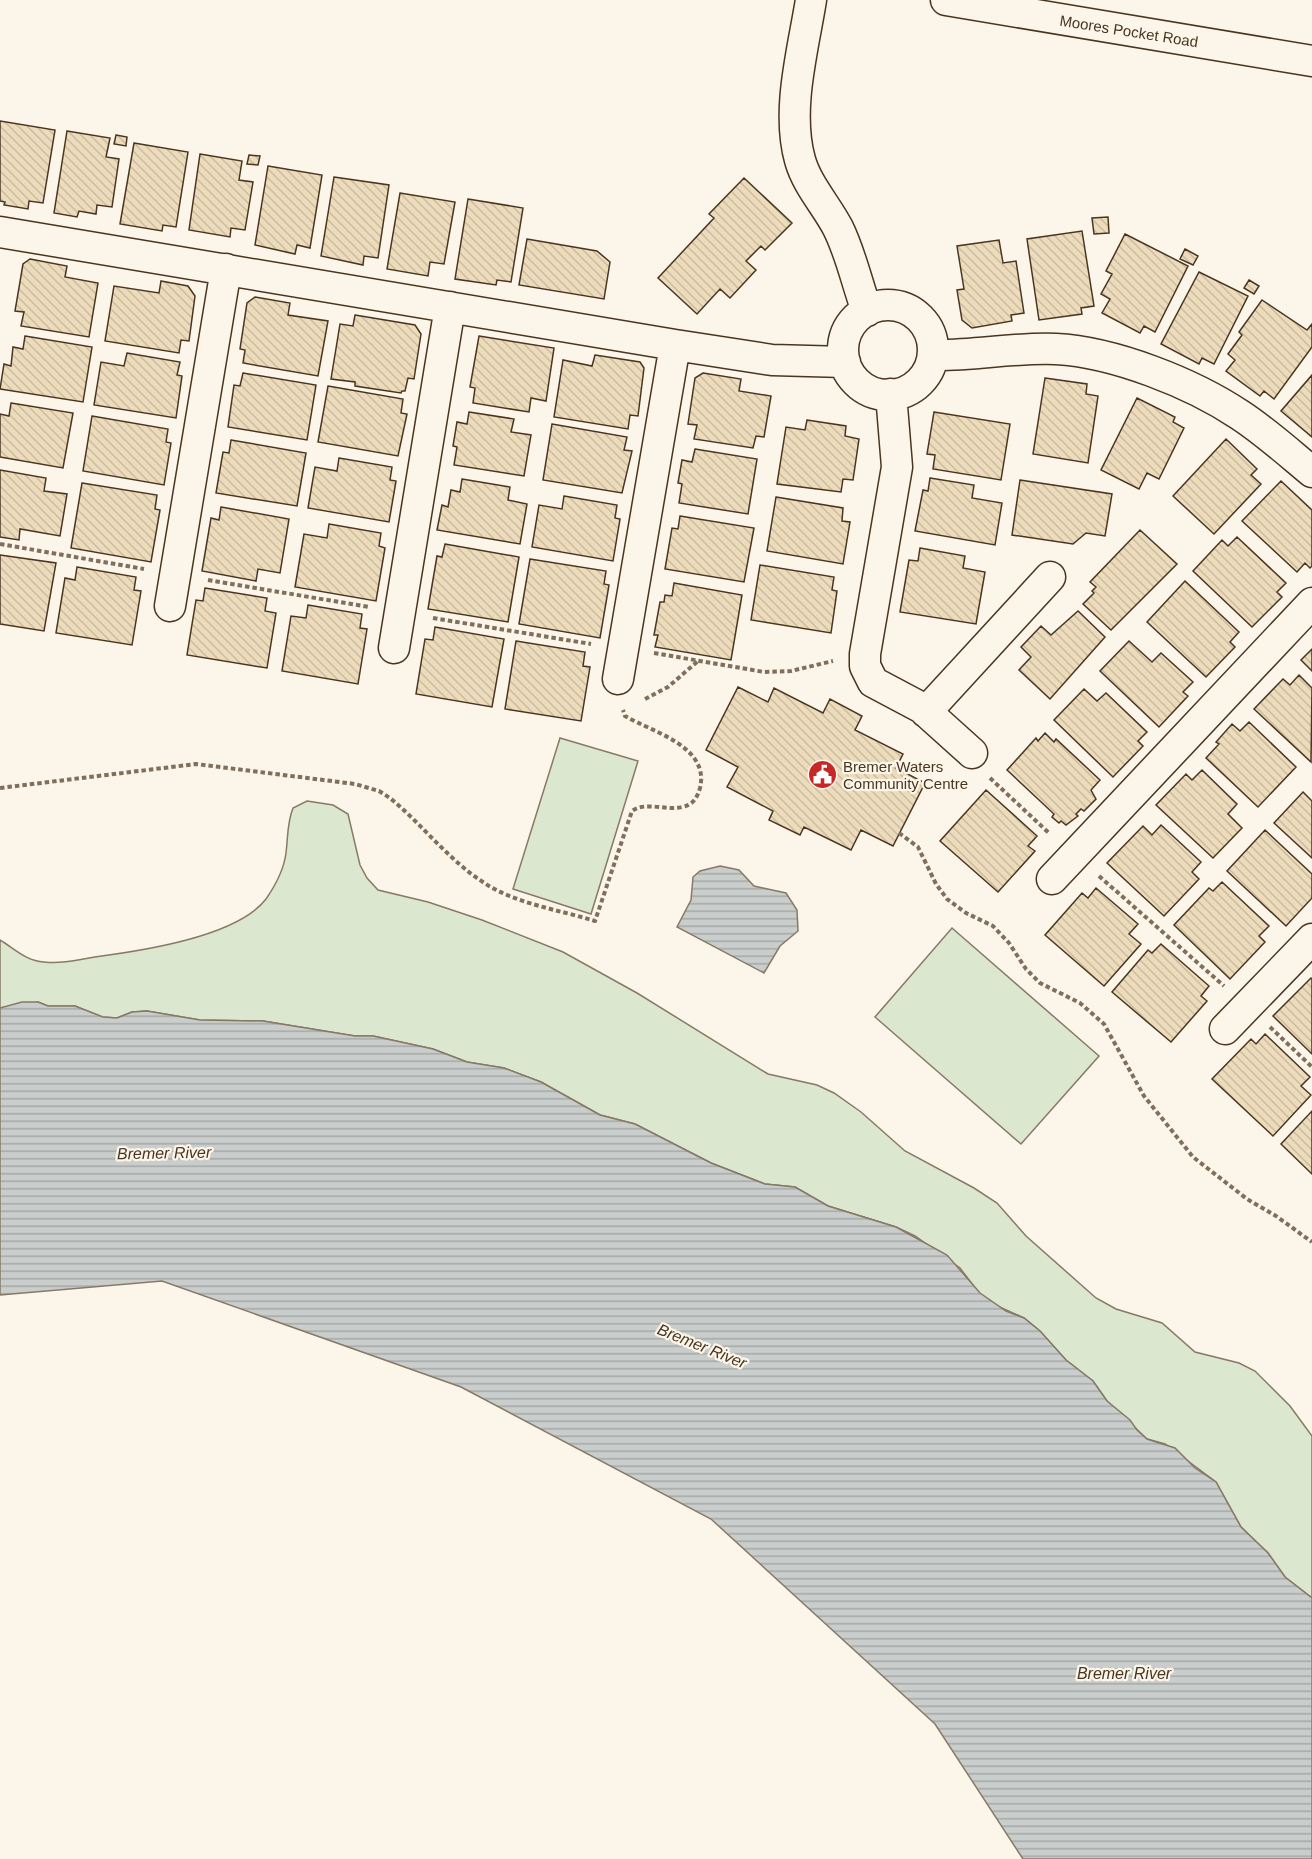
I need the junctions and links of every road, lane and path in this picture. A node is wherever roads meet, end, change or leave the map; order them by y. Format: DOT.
graph roads {
  1 [pos="811,0"];
  2 [pos="946,0"];
  3 [pos="1312,61"];
  4 [pos="1,236"];
  5 [pos="226,269"];
  6 [pos="450,307"];
  7 [pos="867,311"];
  8 [pos="675,345"];
  9 [pos="933,355"];
  10 [pos="845,362"];
  11 [pos="891,394"];
  12 [pos="1312,472"];
  13 [pos="0,544"];
  14 [pos="175,574"];
  15 [pos="1050,577"];
  16 [pos="1312,603"];
  17 [pos="170,606"];
  18 [pos="400,612"];
  19 [pos="394,648"];
  20 [pos="624,649"];
  21 [pos="865,659"];
  22 [pos="698,661"];
  23 [pos="623,692"];
  24 [pos="639,701"];
  25 [pos="926,712"];
  26 [pos="972,753"];
  27 [pos="0,788"];
  28 [pos="899,833"];
  29 [pos="1081,849"];
  30 [pos="1052,879"];
  31 [pos="1312,939"];
  32 [pos="1247,1006"];
  33 [pos="1225,1029"];
  34 [pos="1312,1067"];
  35 [pos="1312,1242"];
  1 -- 7 [label="street"];
  2 -- 3 [label="street, Moores Pocket Road"];
  4 -- 5 [label="street"];
  5 -- 6 [label="street"];
  5 -- 14 [label="street"];
  6 -- 8 [label="street"];
  6 -- 18 [label="street"];
  7 -- 9 [label="street"];
  7 -- 10 [label="street"];
  8 -- 10 [label="street"];
  8 -- 20 [label="street"];
  9 -- 11 [label="street"];
  9 -- 12 [label="street"];
  10 -- 11 [label="street"];
  11 -- 21 [label="street"];
  13 -- 14 [label="path"];
  14 -- 17 [label="street"];
  14 -- 18 [label="path"];
  15 -- 25 [label="street"];
  16 -- 29 [label="street"];
  18 -- 19 [label="street"];
  18 -- 20 [label="path"];
  20 -- 22 [label="path"];
  20 -- 23 [label="street"];
  21 -- 22 [label="path"];
  21 -- 25 [label="street"];
  22 -- 24 [label="path"];
  23 -- 27 [label="path"];
  25 -- 26 [label="street"];
  26 -- 29 [label="path"];
  28 -- 35 [label="path"];
  29 -- 30 [label="street"];
  29 -- 32 [label="path"];
  31 -- 32 [label="street"];
  32 -- 33 [label="street"];
  32 -- 34 [label="path"];
}
